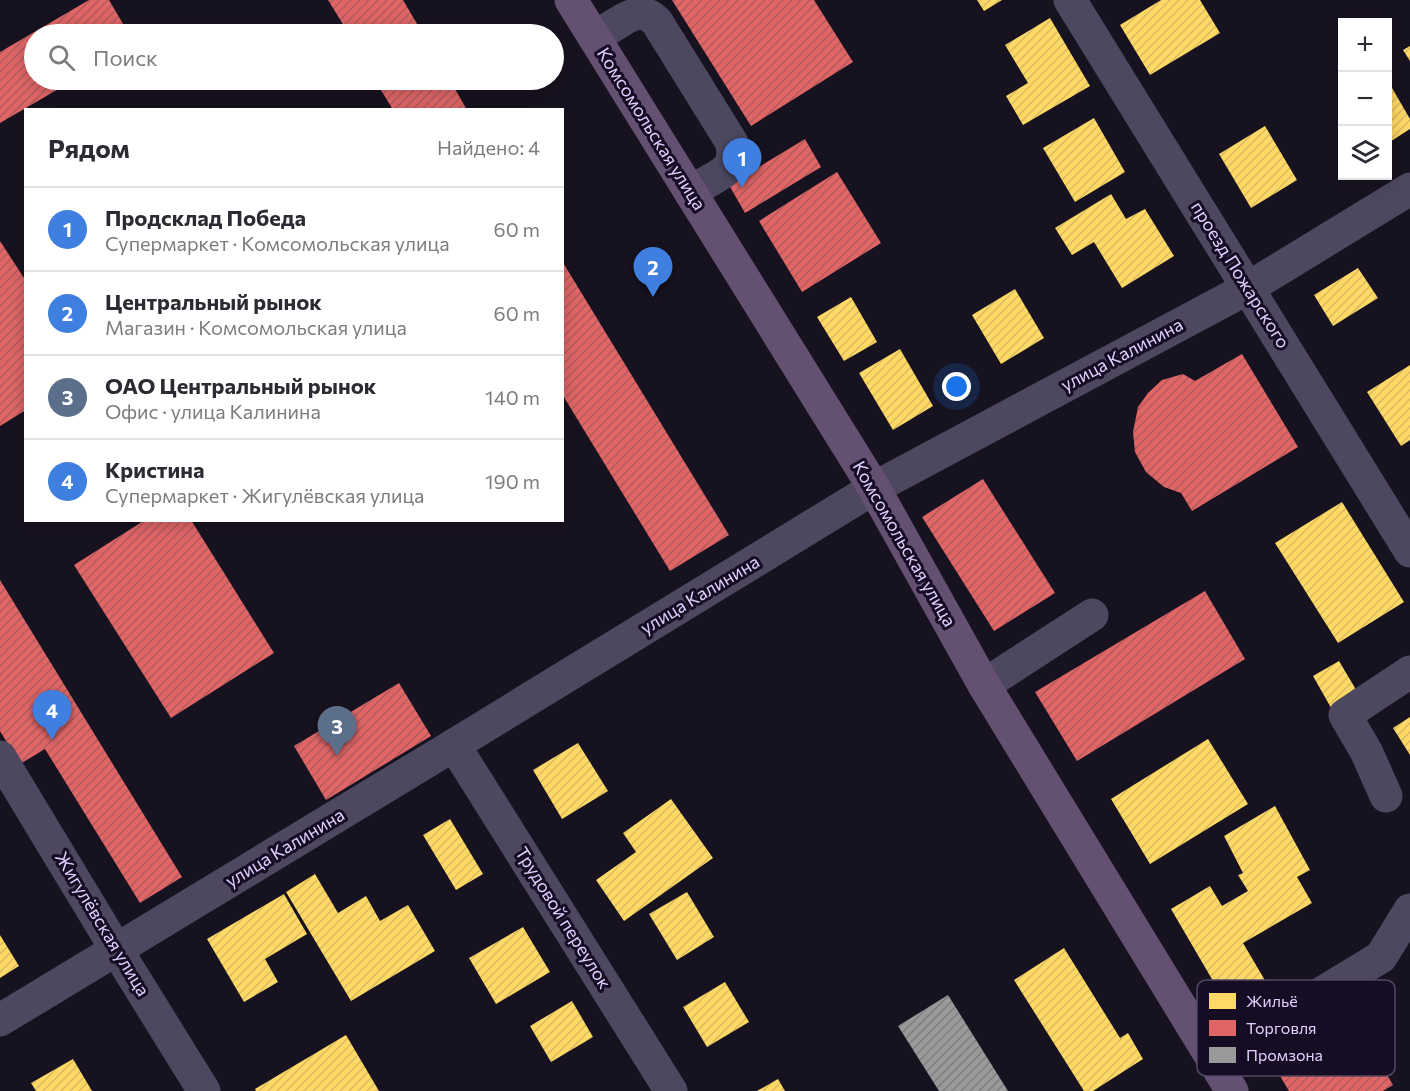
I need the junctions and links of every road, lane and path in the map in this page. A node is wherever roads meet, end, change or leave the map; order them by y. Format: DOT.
graph roads {
  1 [pos="571,0"];
  2 [pos="1070,0"];
  3 [pos="595,38"];
  4 [pos="1410,189"];
  5 [pos="690,192"];
  6 [pos="1248,288"];
  7 [pos="874,488"];
  8 [pos="1410,551"];
  9 [pos="1092,615"];
  10 [pos="1410,672"];
  11 [pos="984,685"];
  12 [pos="454,745"];
  13 [pos="0,757"];
  14 [pos="1386,796"];
  15 [pos="1410,910"];
  16 [pos="116,949"];
  17 [pos="1350,980"];
  18 [pos="0,1020"];
  19 [pos="1197,1033"];
  20 [pos="1223,1076"];
  21 [pos="204,1091"];
  22 [pos="671,1091"];
  23 [pos="1232,1091"];
  1 -- 3 [label="main road, Комсомольская улица"];
  2 -- 6 [label="street, проезд Пожарского"];
  3 -- 5 [label="main road, Комсомольская улица"];
  3 -- 5 [label="street"];
  4 -- 6 [label="street, улица Калинина"];
  5 -- 7 [label="main road, Комсомольская улица"];
  6 -- 7 [label="street, улица Калинина"];
  6 -- 8 [label="street, проезд Пожарского"];
  7 -- 11 [label="main road, Комсомольская улица"];
  7 -- 12 [label="street, улица Калинина"];
  9 -- 11 [label="street"];
  10 -- 14 [label="street"];
  11 -- 19 [label="main road, Комсомольская улица"];
  12 -- 16 [label="street, улица Калинина"];
  12 -- 22 [label="street, Трудовой переулок"];
  13 -- 16 [label="street, Жигулёвская улица"];
  15 -- 17 [label="street"];
  16 -- 18 [label="street, улица Калинина"];
  16 -- 21 [label="street, Жигулёвская улица"];
  20 -- 23 [label="main road, Комсомольская улица"];
}
